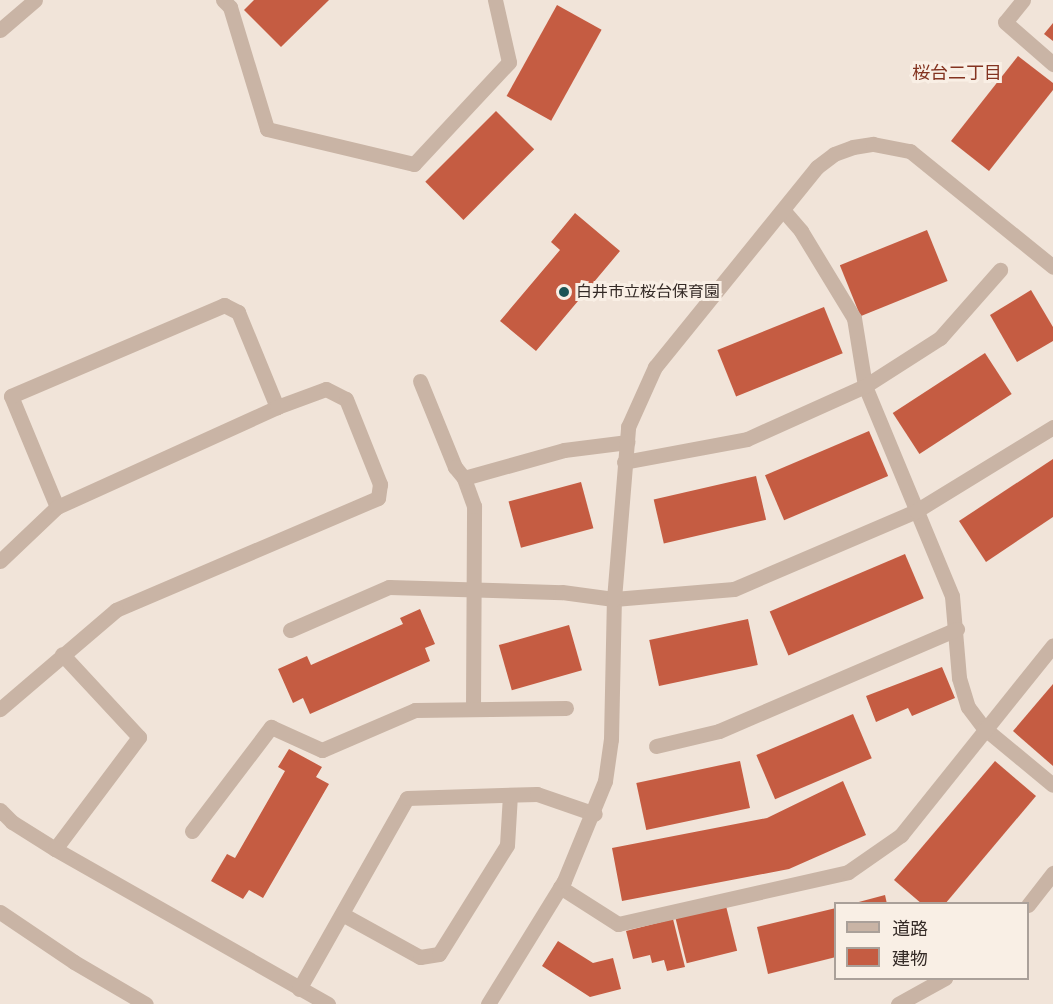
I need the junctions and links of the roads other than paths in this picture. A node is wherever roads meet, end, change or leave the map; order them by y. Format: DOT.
graph roads {
  1 [pos="35,0"];
  2 [pos="495,0"];
  3 [pos="1023,0"];
  4 [pos="230,2"];
  5 [pos="0,30"];
  6 [pos="1053,64"];
  7 [pos="783,210"];
  8 [pos="1053,267"];
  9 [pos="999,270"];
  10 [pos="420,381"];
  11 [pos="865,386"];
  12 [pos="277,407"];
  13 [pos="1053,427"];
  14 [pos="627,442"];
  15 [pos="624,462"];
  16 [pos="464,478"];
  17 [pos="57,507"];
  18 [pos="916,511"];
  19 [pos="0,561"];
  20 [pos="474,589"];
  21 [pos="614,599"];
  22 [pos="957,629"];
  23 [pos="290,630"];
  24 [pos="1053,645"];
  25 [pos="62,654"];
  26 [pos="566,708"];
  27 [pos="0,709"];
  28 [pos="473,709"];
  29 [pos="984,728"];
  30 [pos="656,746"];
  31 [pos="1053,785"];
  32 [pos="510,795"];
  33 [pos="0,810"];
  34 [pos="595,814"];
  35 [pos="192,831"];
  36 [pos="55,849"];
  37 [pos="1053,873"];
  38 [pos="560,887"];
  39 [pos="1029,903"];
  40 [pos="0,912"];
  41 [pos="342,914"];
  42 [pos="941,980"];
  43 [pos="299,989"];
  44 [pos="146,1004"];
  45 [pos="328,1004"];
  46 [pos="488,1004"];
  47 [pos="898,1004"];
  1 -- 5 [label="street"];
  2 -- 4 [label="street"];
  3 -- 6 [label="street"];
  7 -- 8 [label="street"];
  7 -- 11 [label="street"];
  7 -- 14 [label="street"];
  9 -- 11 [label="street"];
  10 -- 16 [label="street"];
  11 -- 15 [label="street"];
  11 -- 18 [label="street"];
  12 -- 17 [label="street"];
  12 -- 17 [label="street"];
  12 -- 25 [label="street"];
  13 -- 18 [label="street"];
  14 -- 15 [label="street"];
  14 -- 16 [label="street"];
  15 -- 21 [label="street"];
  16 -- 20 [label="street"];
  17 -- 19 [label="street"];
  18 -- 21 [label="street"];
  18 -- 22 [label="street"];
  20 -- 21 [label="street"];
  20 -- 23 [label="street"];
  20 -- 28 [label="street"];
  21 -- 34 [label="street"];
  22 -- 29 [label="street"];
  22 -- 30 [label="street"];
  24 -- 29 [label="street"];
  25 -- 27 [label="street"];
  25 -- 36 [label="street"];
  26 -- 28 [label="street"];
  28 -- 35 [label="street"];
  29 -- 31 [label="street"];
  29 -- 38 [label="street"];
  32 -- 34 [label="street"];
  32 -- 41 [label="street"];
  32 -- 41 [label="street"];
  33 -- 36 [label="street"];
  34 -- 38 [label="street"];
  36 -- 43 [label="street"];
  37 -- 39 [label="street"];
  38 -- 46 [label="street"];
  40 -- 44 [label="street"];
  41 -- 43 [label="street"];
  42 -- 47 [label="street"];
  43 -- 45 [label="street"];
}
